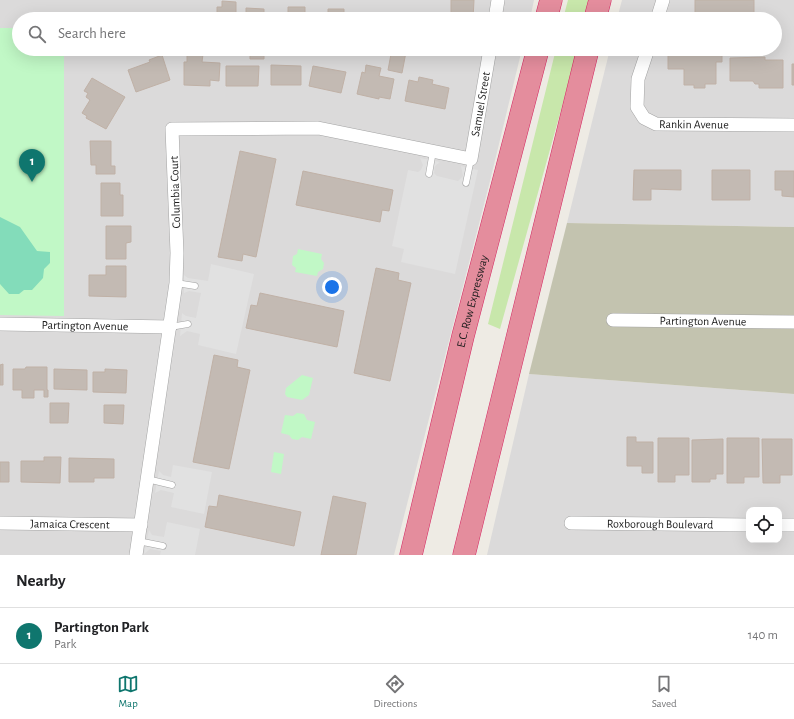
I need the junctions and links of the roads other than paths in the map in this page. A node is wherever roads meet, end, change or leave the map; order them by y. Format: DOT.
graph roads {
  1 [pos="498,0"];
  2 [pos="551,0"];
  3 [pos="600,0"];
  4 [pos="663,0"];
  5 [pos="496,12"];
  6 [pos="548,12"];
  7 [pos="597,12"];
  8 [pos="659,12"];
  9 [pos="489,56"];
  10 [pos="536,56"];
  11 [pos="586,56"];
  12 [pos="646,56"];
  13 [pos="794,125"];
  14 [pos="433,151"];
  15 [pos="471,159"];
  16 [pos="429,174"];
  17 [pos="466,183"];
  18 [pos="176,283"];
  19 [pos="194,286"];
  20 [pos="613,320"];
  21 [pos="794,322"];
  22 [pos="0,324"];
  23 [pos="188,324"];
  24 [pos="170,327"];
  25 [pos="147,479"];
  26 [pos="172,485"];
  27 [pos="0,523"];
  28 [pos="571,523"];
  29 [pos="141,525"];
  30 [pos="746,525"];
  31 [pos="782,525"];
  32 [pos="794,525"];
  33 [pos="138,541"];
  34 [pos="163,546"];
  35 [pos="136,555"];
  36 [pos="411,555"];
  37 [pos="464,555"];
  1 -- 5 [label="street"];
  2 -- 6 [label="highway"];
  3 -- 7 [label="highway"];
  4 -- 8 [label="street"];
  9 -- 15 [label="street, Samuel Street"];
  10 -- 36 [label="highway, E.C. Row Expressway"];
  11 -- 37 [label="highway"];
  12 -- 13 [label="street, Rankin Avenue"];
  14 -- 15 [label="street, Columbia Court"];
  14 -- 16 [label="lane"];
  14 -- 18 [label="street, Columbia Court"];
  15 -- 17 [label="lane"];
  18 -- 19 [label="lane"];
  18 -- 24 [label="street, Columbia Court"];
  20 -- 21 [label="street, Partington Avenue"];
  22 -- 24 [label="street, Partington Avenue"];
  23 -- 24 [label="lane"];
  24 -- 25 [label="street, Columbia Court"];
  25 -- 26 [label="lane"];
  25 -- 29 [label="street, Columbia Court"];
  27 -- 29 [label="street, Jamaica Crescent"];
  28 -- 30 [label="street, Roxborough Boulevard"];
  29 -- 33 [label="street, Columbia Court"];
  31 -- 32 [label="street"];
  33 -- 34 [label="lane"];
  33 -- 35 [label="street, Columbia Court"];
}
